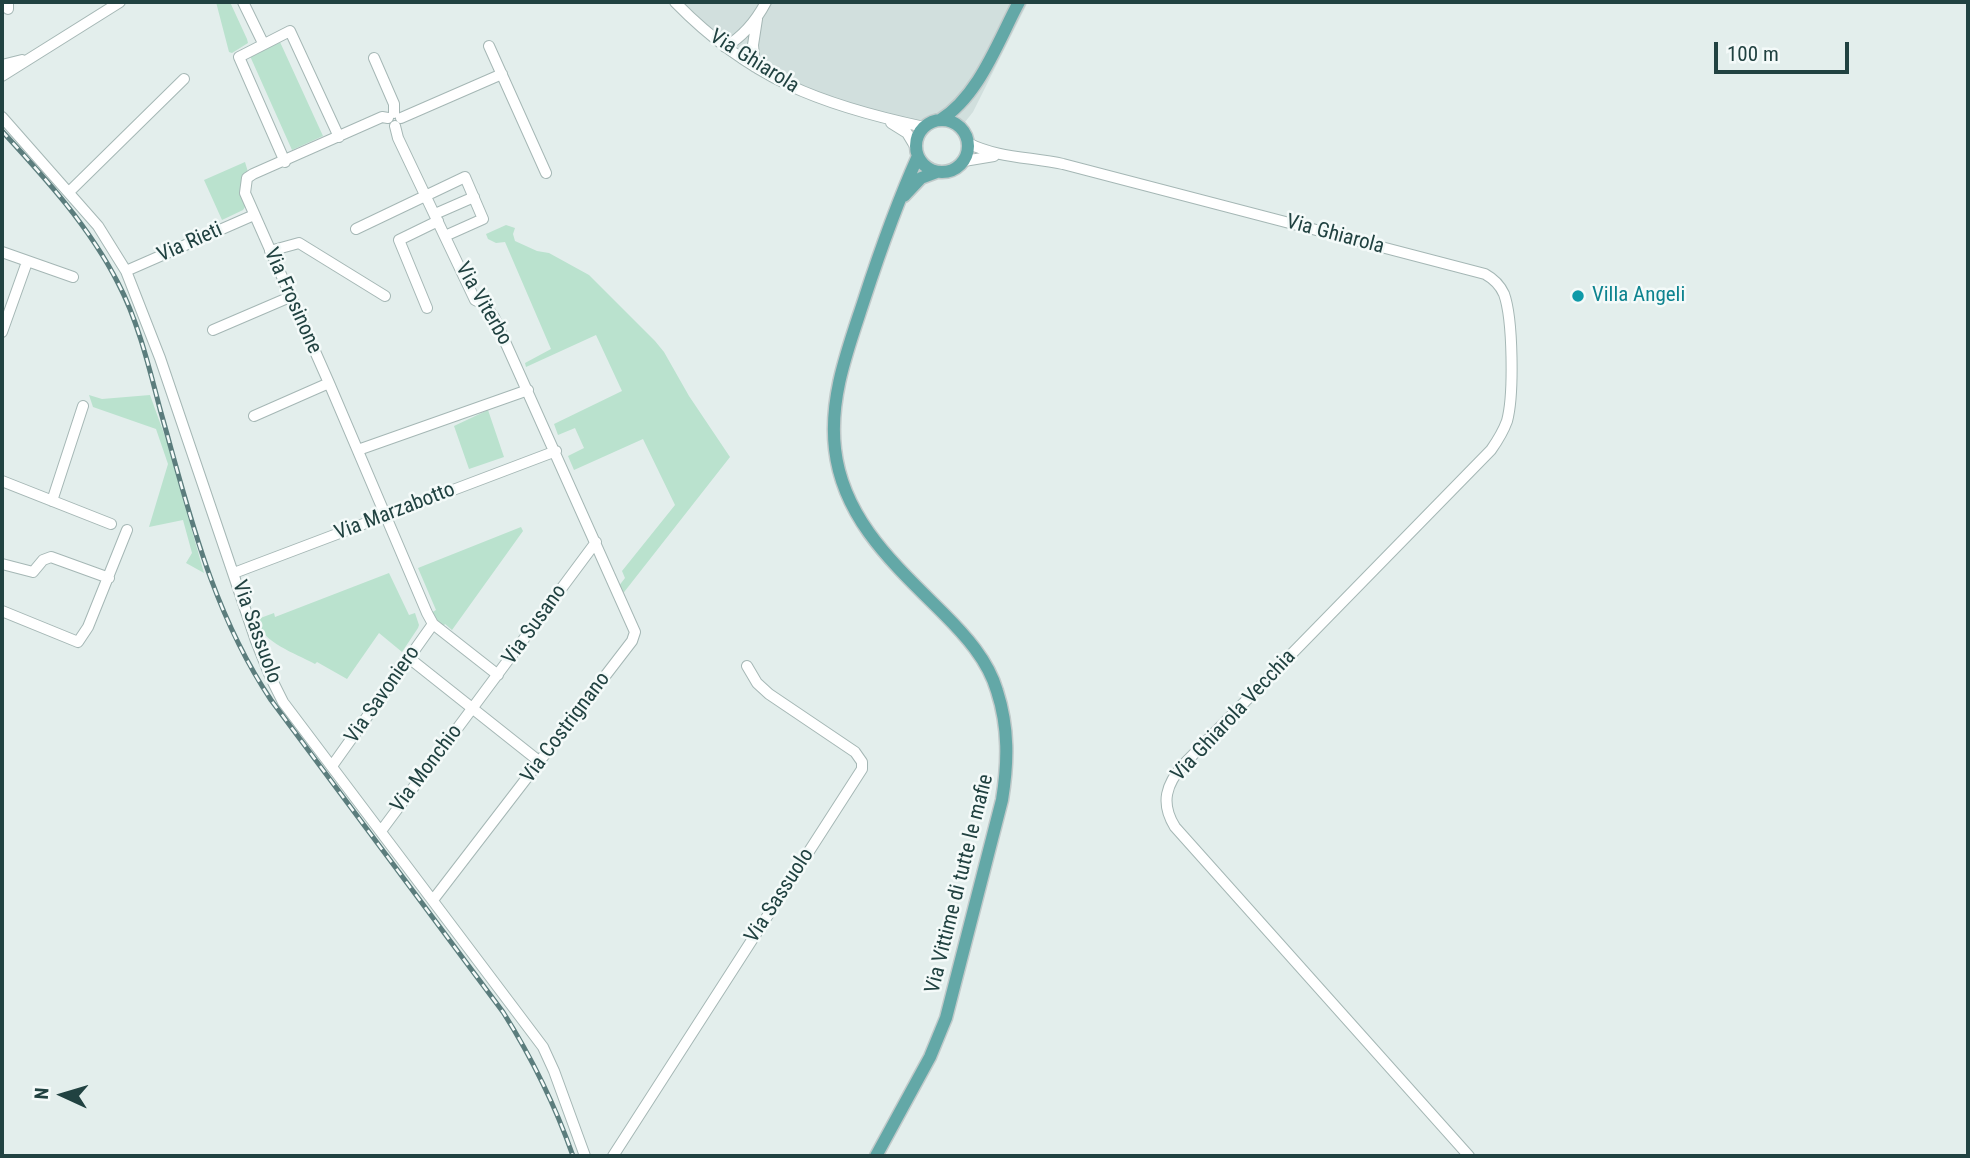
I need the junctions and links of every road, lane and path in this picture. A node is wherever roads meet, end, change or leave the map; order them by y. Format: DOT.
graph roads {
  1 [pos="120,2"];
  2 [pos="243,2"];
  3 [pos="675,2"];
  4 [pos="766,2"];
  5 [pos="1019,2"];
  6 [pos="757,18"];
  7 [pos="263,43"];
  8 [pos="489,46"];
  9 [pos="725,47"];
  10 [pos="374,58"];
  11 [pos="755,67"];
  12 [pos="4,69"];
  13 [pos="502,74"];
  14 [pos="184,79"];
  15 [pos="969,95"];
  16 [pos="2,117"];
  17 [pos="394,119"];
  18 [pos="885,119"];
  19 [pos="939,120"];
  20 [pos="924,127"];
  21 [pos="962,129"];
  22 [pos="339,137"];
  23 [pos="968,143"];
  24 [pos="917,152"];
  25 [pos="1001,155"];
  26 [pos="964,161"];
  27 [pos="285,162"];
  28 [pos="937,172"];
  29 [pos="546,173"];
  30 [pos="69,192"];
  31 [pos="426,196"];
  32 [pos="474,197"];
  33 [pos="895,207"];
  34 [pos="254,215"];
  35 [pos="436,218"];
  36 [pos="356,229"];
  37 [pos="445,236"];
  38 [pos="270,251"];
  39 [pos="2,252"];
  40 [pos="27,262"];
  41 [pos="126,271"];
  42 [pos="73,278"];
  43 [pos="385,296"];
  44 [pos="290,297"];
  45 [pos="427,309"];
  46 [pos="213,330"];
  47 [pos="2,332"];
  48 [pos="329,383"];
  49 [pos="528,390"];
  50 [pos="83,406"];
  51 [pos="254,416"];
  52 [pos="358,450"];
  53 [pos="1491,450"];
  54 [pos="556,451"];
  55 [pos="2,481"];
  56 [pos="52,501"];
  57 [pos="385,516"];
  58 [pos="111,524"];
  59 [pos="127,530"];
  60 [pos="596,542"];
  61 [pos="2,564"];
  62 [pos="234,573"];
  63 [pos="108,578"];
  64 [pos="2,611"];
  65 [pos="433,624"];
  66 [pos="409,657"];
  67 [pos="747,666"];
  68 [pos="498,675"];
  69 [pos="474,708"];
  70 [pos="540,762"];
  71 [pos="332,766"];
  72 [pos="381,831"];
  73 [pos="433,900"];
  74 [pos="585,1156"];
  75 [pos="613,1156"];
  76 [pos="876,1156"];
  77 [pos="1469,1156"];
  1 -- 12 [label="street"];
  2 -- 7 [label="street"];
  3 -- 9 [label="street, Via Ghiarola"];
  4 -- 6 [label="street"];
  5 -- 15 [label="main road"];
  6 -- 9 [label="street"];
  6 -- 11 [label="street"];
  7 -- 22 [label="street"];
  7 -- 27 [label="street"];
  8 -- 13 [label="street"];
  9 -- 11 [label="street, Via Ghiarola"];
  10 -- 17 [label="street, Via Viterbo"];
  11 -- 18 [label="street, Via Ghiarola"];
  13 -- 17 [label="street, Via Frosinone"];
  13 -- 29 [label="street"];
  14 -- 30 [label="street"];
  15 -- 19 [label="main road"];
  15 -- 21 [label="main road"];
  16 -- 30 [label="street, Via Sassuolo"];
  17 -- 22 [label="street, Via Frosinone"];
  17 -- 31 [label="street, Via Viterbo"];
  18 -- 20 [label="street, Via Ghiarola"];
  18 -- 24 [label="street"];
  19 -- 20 [label="main road"];
  19 -- 21 [label="main road"];
  20 -- 24 [label="main road"];
  21 -- 23 [label="main road"];
  22 -- 27 [label="street, Via Frosinone"];
  23 -- 25 [label="street, Via Ghiarola"];
  23 -- 26 [label="main road"];
  24 -- 28 [label="main road"];
  24 -- 33 [label="main road, Via Vittime di tutte le mafie"];
  25 -- 26 [label="street, Via Ghiarola"];
  25 -- 53 [label="street, Via Ghiarola"];
  26 -- 28 [label="main road"];
  27 -- 34 [label="street, Via Frosinone"];
  28 -- 33 [label="main road, Via Vittime di tutte le mafie"];
  30 -- 41 [label="street, Via Sassuolo"];
  31 -- 32 [label="street"];
  31 -- 35 [label="street, Via Viterbo"];
  31 -- 36 [label="street"];
  32 -- 35 [label="street"];
  32 -- 37 [label="street"];
  33 -- 76 [label="main road, Via Vittime di tutte le mafie"];
  34 -- 38 [label="street, Via Frosinone"];
  34 -- 41 [label="street, Via Rieti"];
  35 -- 37 [label="street, Via Viterbo"];
  35 -- 45 [label="street"];
  37 -- 49 [label="street, Via Viterbo"];
  38 -- 43 [label="street"];
  38 -- 44 [label="street, Via Frosinone"];
  39 -- 40 [label="street"];
  40 -- 42 [label="street"];
  40 -- 47 [label="street"];
  41 -- 62 [label="street, Via Sassuolo"];
  44 -- 46 [label="street"];
  44 -- 48 [label="street, Via Frosinone"];
  48 -- 51 [label="street"];
  48 -- 52 [label="street, Via Frosinone"];
  49 -- 52 [label="street"];
  49 -- 54 [label="street, Via Viterbo"];
  50 -- 56 [label="street"];
  52 -- 57 [label="street, Via Frosinone"];
  53 -- 77 [label="street, Via Ghiarola Vecchia"];
  54 -- 57 [label="street, Via Marzabotto"];
  54 -- 60 [label="street"];
  55 -- 56 [label="street"];
  56 -- 58 [label="street"];
  57 -- 62 [label="street, Via Marzabotto"];
  57 -- 65 [label="street, Via Frosinone"];
  59 -- 63 [label="street"];
  60 -- 68 [label="street, Via Susano"];
  60 -- 70 [label="street, Via Costrignano"];
  61 -- 63 [label="street"];
  62 -- 71 [label="street, Via Sassuolo"];
  63 -- 64 [label="street"];
  65 -- 66 [label="street, Via Savoniero"];
  65 -- 68 [label="street"];
  66 -- 69 [label="street"];
  66 -- 71 [label="street, Via Savoniero"];
  67 -- 75 [label="street, Via Sassuolo"];
  68 -- 69 [label="street, Via Susano"];
  69 -- 70 [label="street"];
  69 -- 72 [label="street, Via Monchio"];
  70 -- 73 [label="street, Via Costrignano"];
  71 -- 72 [label="street, Via Sassuolo"];
  72 -- 73 [label="street, Via Sassuolo"];
  73 -- 74 [label="street, Via Sassuolo"];
}
